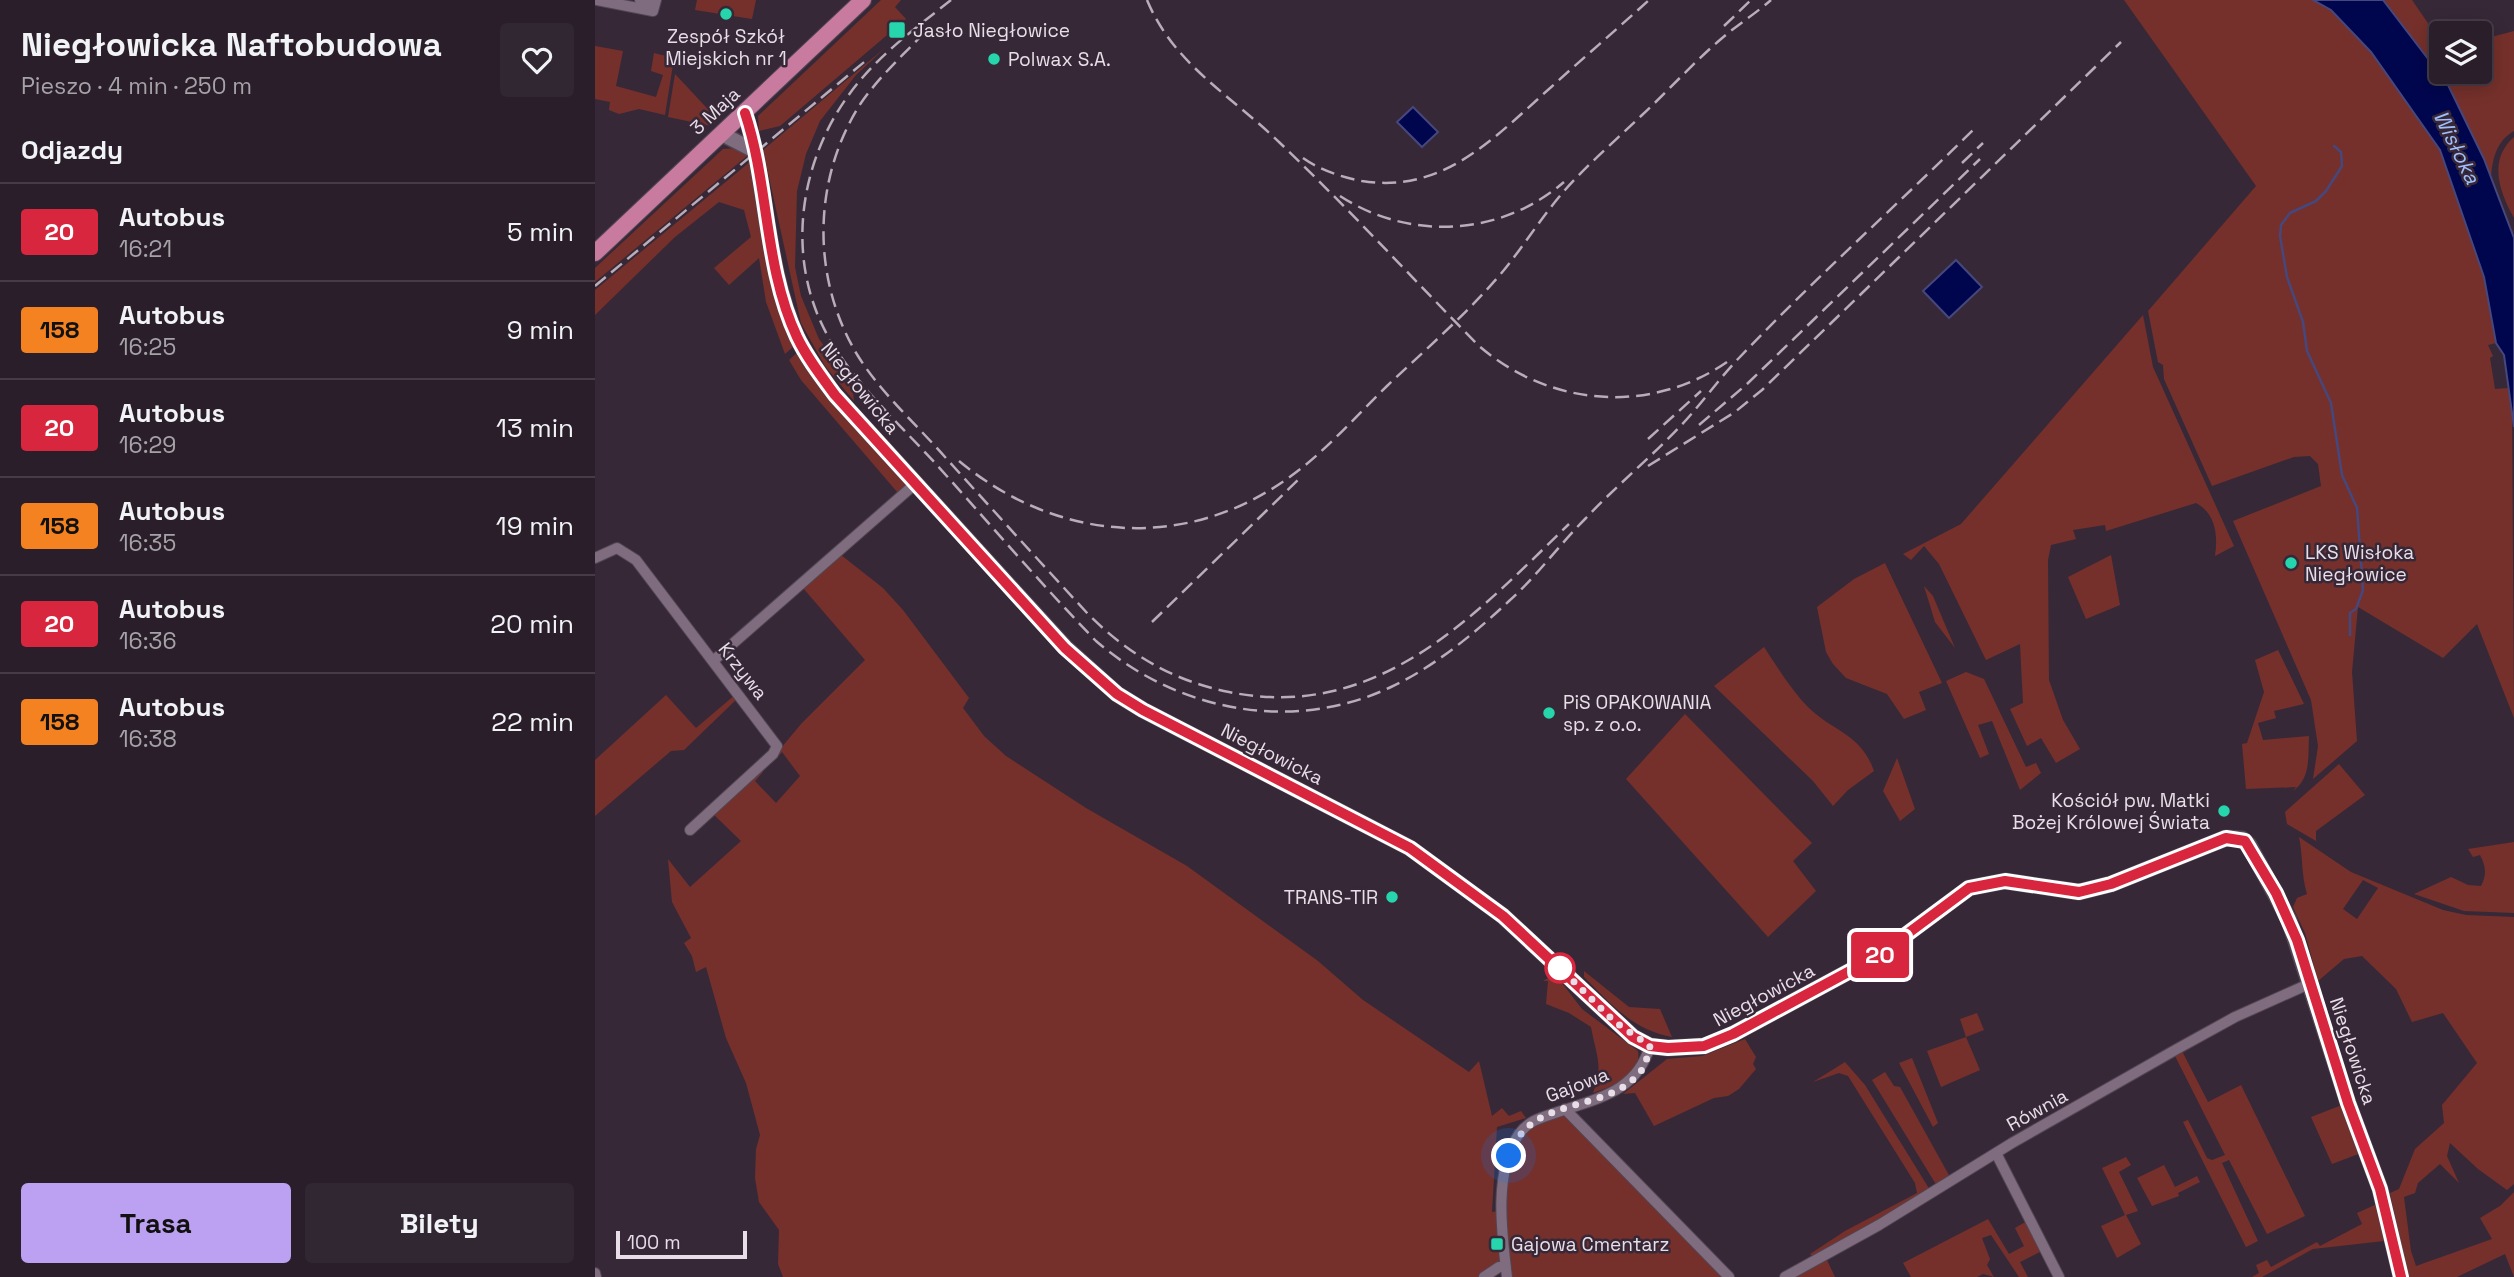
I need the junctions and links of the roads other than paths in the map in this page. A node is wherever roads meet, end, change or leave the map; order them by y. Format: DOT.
graph roads {
  1 [pos="597,0"];
  2 [pos="640,0"];
  3 [pos="863,0"];
  4 [pos="656,1"];
  5 [pos="745,113"];
  6 [pos="722,134"];
  7 [pos="753,150"];
  8 [pos="595,253"];
  9 [pos="915,484"];
  10 [pos="595,558"];
  11 [pos="713,661"];
  12 [pos="690,830"];
  13 [pos="2311,983"];
  14 [pos="1650,1046"];
  15 [pos="1565,1110"];
  16 [pos="1996,1153"];
  17 [pos="1507,1272"];
  18 [pos="1484,1277"];
  19 [pos="1729,1277"];
  20 [pos="1785,1277"];
  21 [pos="2059,1277"];
  22 [pos="2401,1277"];
  1 -- 4 [label="street"];
  2 -- 4 [label="street"];
  3 -- 5 [label="main road, 3 Maja"];
  5 -- 6 [label="main road, 3 Maja"];
  5 -- 7 [label="street, Niegłowicka"];
  6 -- 7 [label="street"];
  6 -- 8 [label="main road, 3 Maja"];
  7 -- 9 [label="street, Niegłowicka"];
  9 -- 11 [label="street"];
  9 -- 14 [label="street, Niegłowicka"];
  10 -- 11 [label="street, Krzywa"];
  11 -- 12 [label="street, Krzywa"];
  13 -- 14 [label="street, Niegłowicka"];
  13 -- 16 [label="street, Równia"];
  13 -- 22 [label="street, Niegłowicka"];
  14 -- 15 [label="street, Gajowa"];
  15 -- 17 [label="street, Gajowa"];
  15 -- 19 [label="street"];
  16 -- 20 [label="street, Równia"];
  16 -- 21 [label="street"];
  17 -- 18 [label="street"];
}
